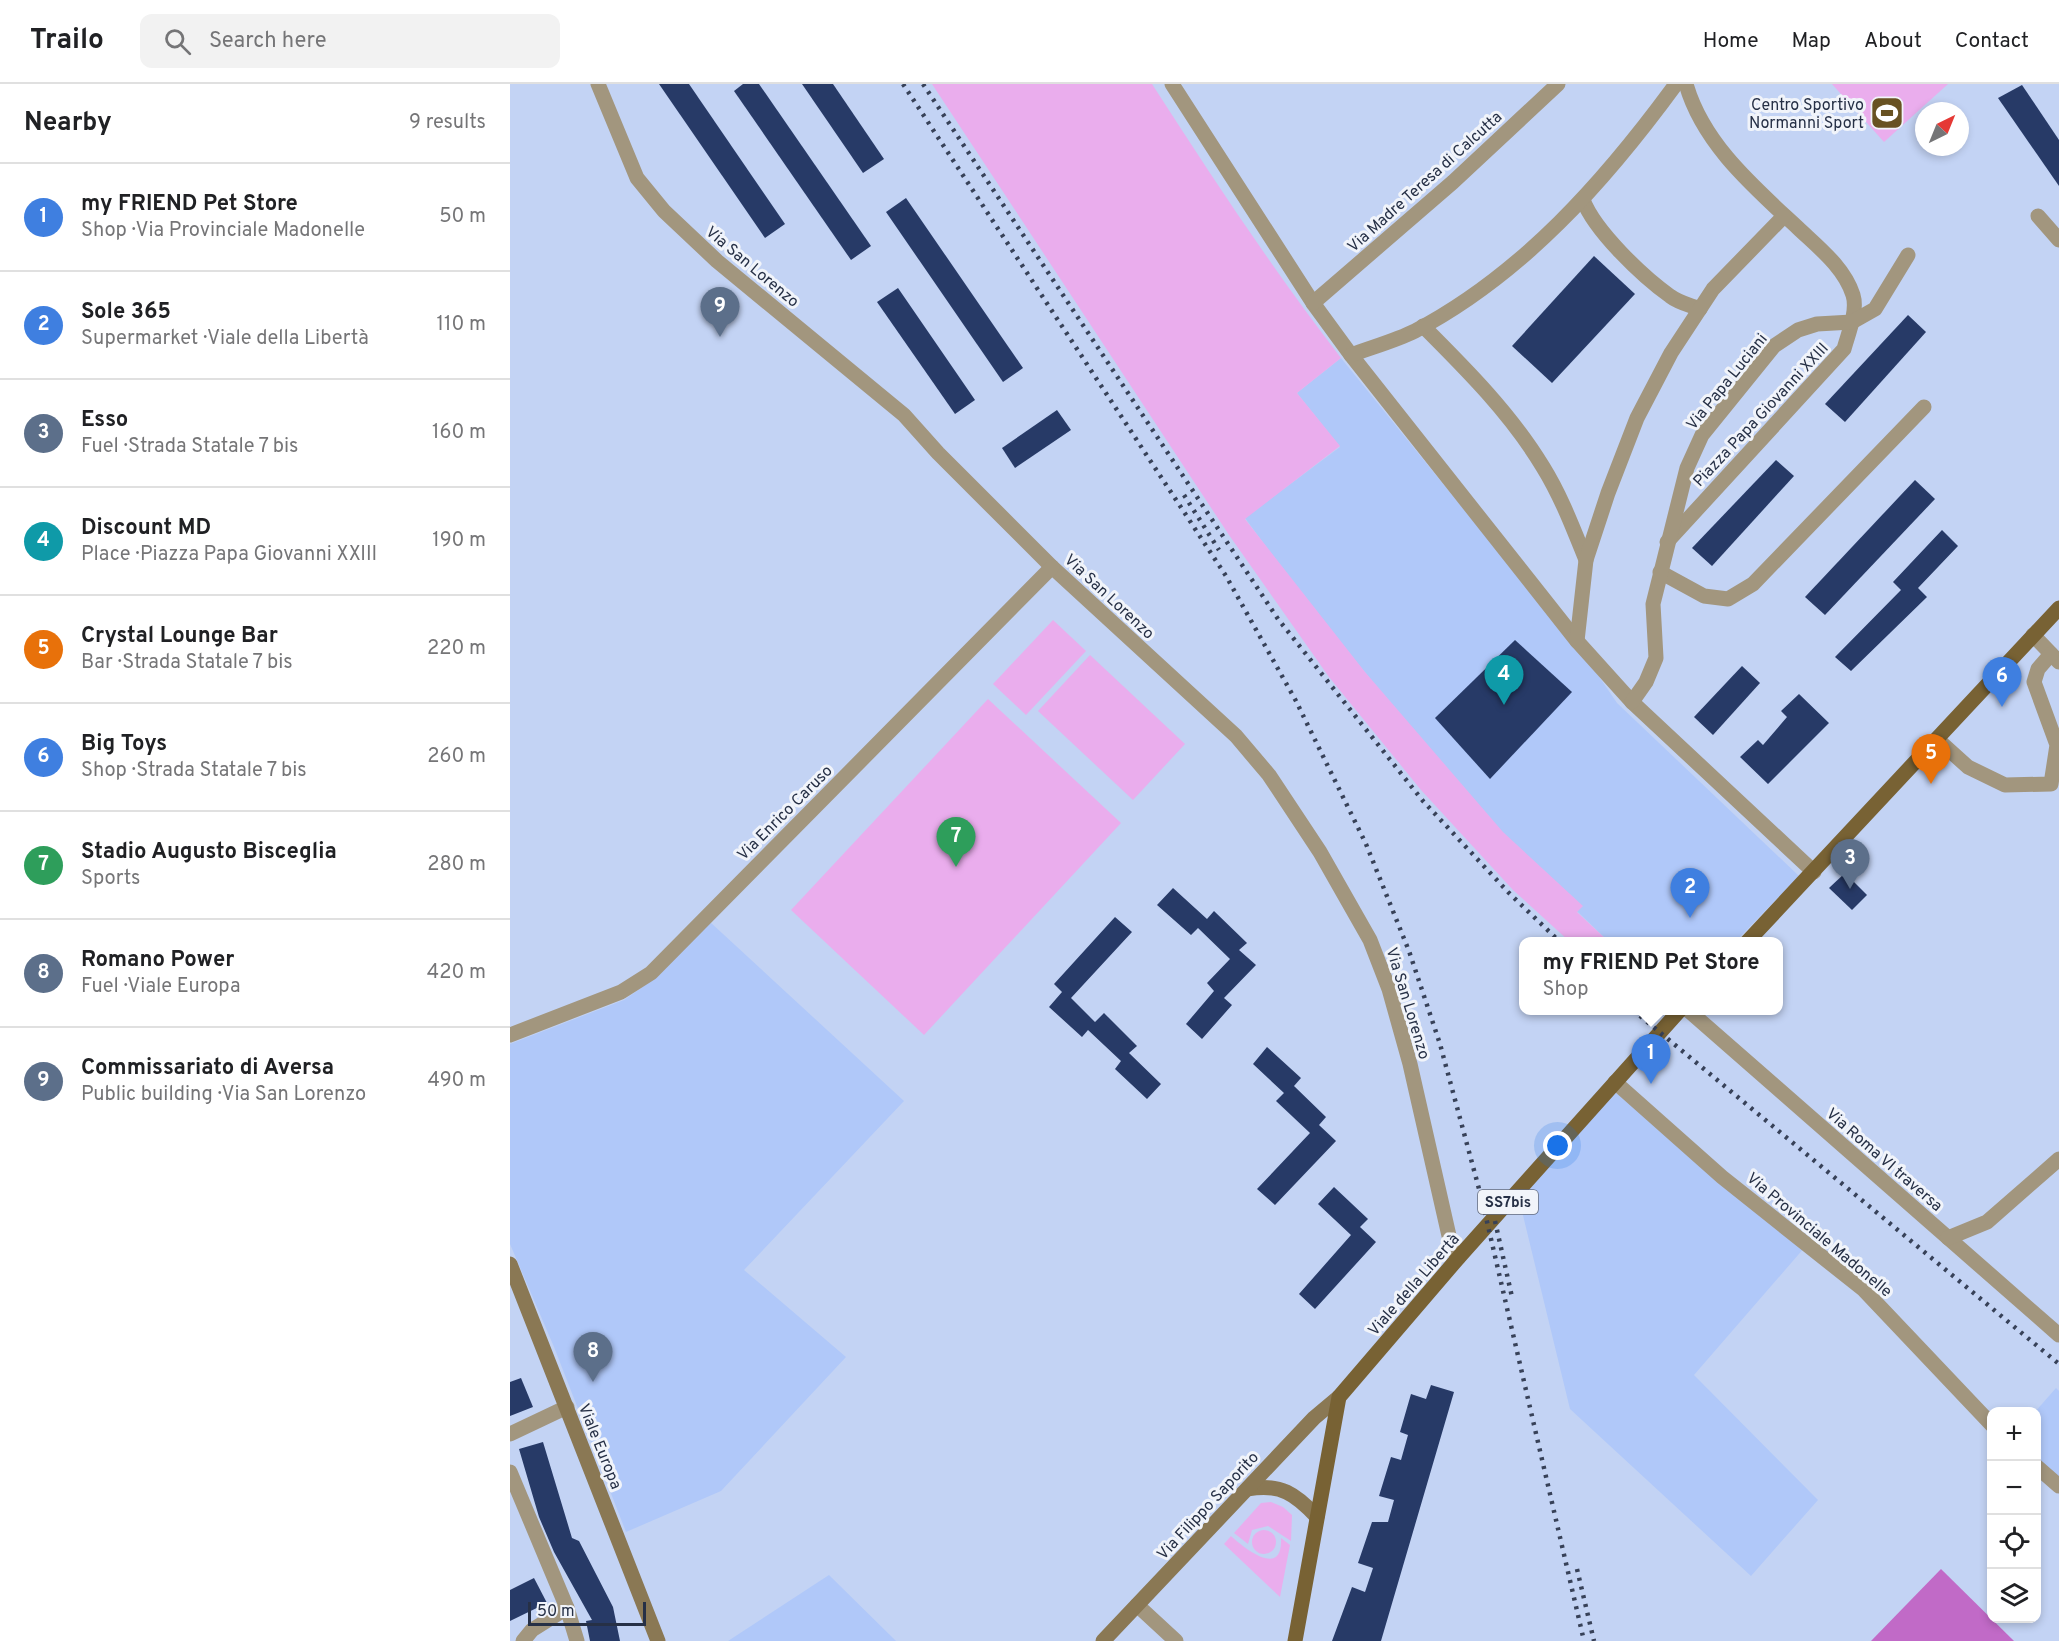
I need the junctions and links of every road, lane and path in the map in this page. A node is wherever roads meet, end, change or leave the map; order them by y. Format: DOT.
graph roads {
  1 [pos="598,84"];
  2 [pos="1172,84"];
  3 [pos="1558,84"];
  4 [pos="1676,84"];
  5 [pos="1686,84"];
  6 [pos="1583,200"];
  7 [pos="1784,216"];
  8 [pos="2038,216"];
  9 [pos="2059,240"];
  10 [pos="1908,255"];
  11 [pos="1313,303"];
  12 [pos="1700,309"];
  13 [pos="1852,322"];
  14 [pos="1423,326"];
  15 [pos="1351,355"];
  16 [pos="1924,407"];
  17 [pos="1667,542"];
  18 [pos="1586,560"];
  19 [pos="1052,567"];
  20 [pos="1660,572"];
  21 [pos="2059,608"];
  22 [pos="2033,635"];
  23 [pos="1577,641"];
  24 [pos="2055,658"];
  25 [pos="1632,702"];
  26 [pos="1937,739"];
  27 [pos="1814,872"];
  28 [pos="1752,937"];
  29 [pos="1676,1015"];
  30 [pos="1693,1015"];
  31 [pos="510,1035"];
  32 [pos="1615,1082"];
  33 [pos="2059,1159"];
  34 [pos="1948,1238"];
  35 [pos="1464,1251"];
  36 [pos="510,1264"];
  37 [pos="2059,1335"];
  38 [pos="1339,1397"];
  39 [pos="567,1407"];
  40 [pos="1987,1420"];
  41 [pos="510,1434"];
  42 [pos="2041,1470"];
  43 [pos="510,1472"];
  44 [pos="2059,1486"];
  45 [pos="1248,1489"];
  46 [pos="1317,1517"];
  47 [pos="1137,1605"];
  48 [pos="567,1608"];
  49 [pos="523,1641"];
  50 [pos="576,1641"];
  51 [pos="658,1641"];
  52 [pos="1103,1641"];
  53 [pos="1176,1641"];
  54 [pos="1295,1641"];
  1 -- 19 [label="street, Via San Lorenzo"];
  2 -- 11 [label="street"];
  3 -- 11 [label="street, Via Madre Teresa di Calcutta"];
  4 -- 6 [label="street"];
  5 -- 7 [label="street, Piazza Papa Giovanni XXIII"];
  6 -- 12 [label="street"];
  6 -- 14 [label="street"];
  7 -- 12 [label="street"];
  7 -- 13 [label="street, Piazza Papa Giovanni XXIII"];
  8 -- 9 [label="street"];
  10 -- 13 [label="street, Via Papa Luciani"];
  11 -- 15 [label="street"];
  12 -- 18 [label="street"];
  13 -- 17 [label="street, Piazza Papa Giovanni XXIII"];
  13 -- 17 [label="street, Via Papa Luciani"];
  14 -- 15 [label="street"];
  14 -- 18 [label="street"];
  15 -- 23 [label="street"];
  16 -- 20 [label="street"];
  17 -- 20 [label="street, Via Papa Luciani"];
  18 -- 23 [label="street"];
  19 -- 31 [label="street, Via Enrico Caruso"];
  19 -- 35 [label="street, Via San Lorenzo"];
  20 -- 25 [label="street, Via Papa Luciani"];
  21 -- 22 [label="main road"];
  22 -- 24 [label="street"];
  22 -- 26 [label="main road"];
  23 -- 25 [label="street"];
  24 -- 26 [label="street"];
  25 -- 27 [label="street"];
  26 -- 27 [label="main road"];
  27 -- 28 [label="main road"];
  29 -- 32 [label="main road, Viale della Libertà / SS7bis"];
  30 -- 34 [label="street, Via Roma VI traversa"];
  32 -- 35 [label="main road, Viale della Libertà / SS7bis"];
  32 -- 40 [label="street, Via Provinciale Madonelle"];
  33 -- 34 [label="street"];
  34 -- 37 [label="street, Via Roma VI traversa"];
  35 -- 38 [label="main road, Viale della Libertà / SS7bis"];
  36 -- 39 [label="main road, Viale Europa"];
  38 -- 45 [label="main road, Via Filippo Saporito"];
  38 -- 46 [label="main road"];
  39 -- 41 [label="street"];
  39 -- 51 [label="main road, Viale Europa"];
  42 -- 44 [label="street"];
  43 -- 48 [label="street"];
  45 -- 46 [label="main road"];
  45 -- 47 [label="main road, Via Filippo Saporito"];
  46 -- 54 [label="main road"];
  47 -- 52 [label="main road, Via Filippo Saporito"];
  47 -- 53 [label="street"];
  48 -- 49 [label="street"];
  48 -- 50 [label="street"];
}
